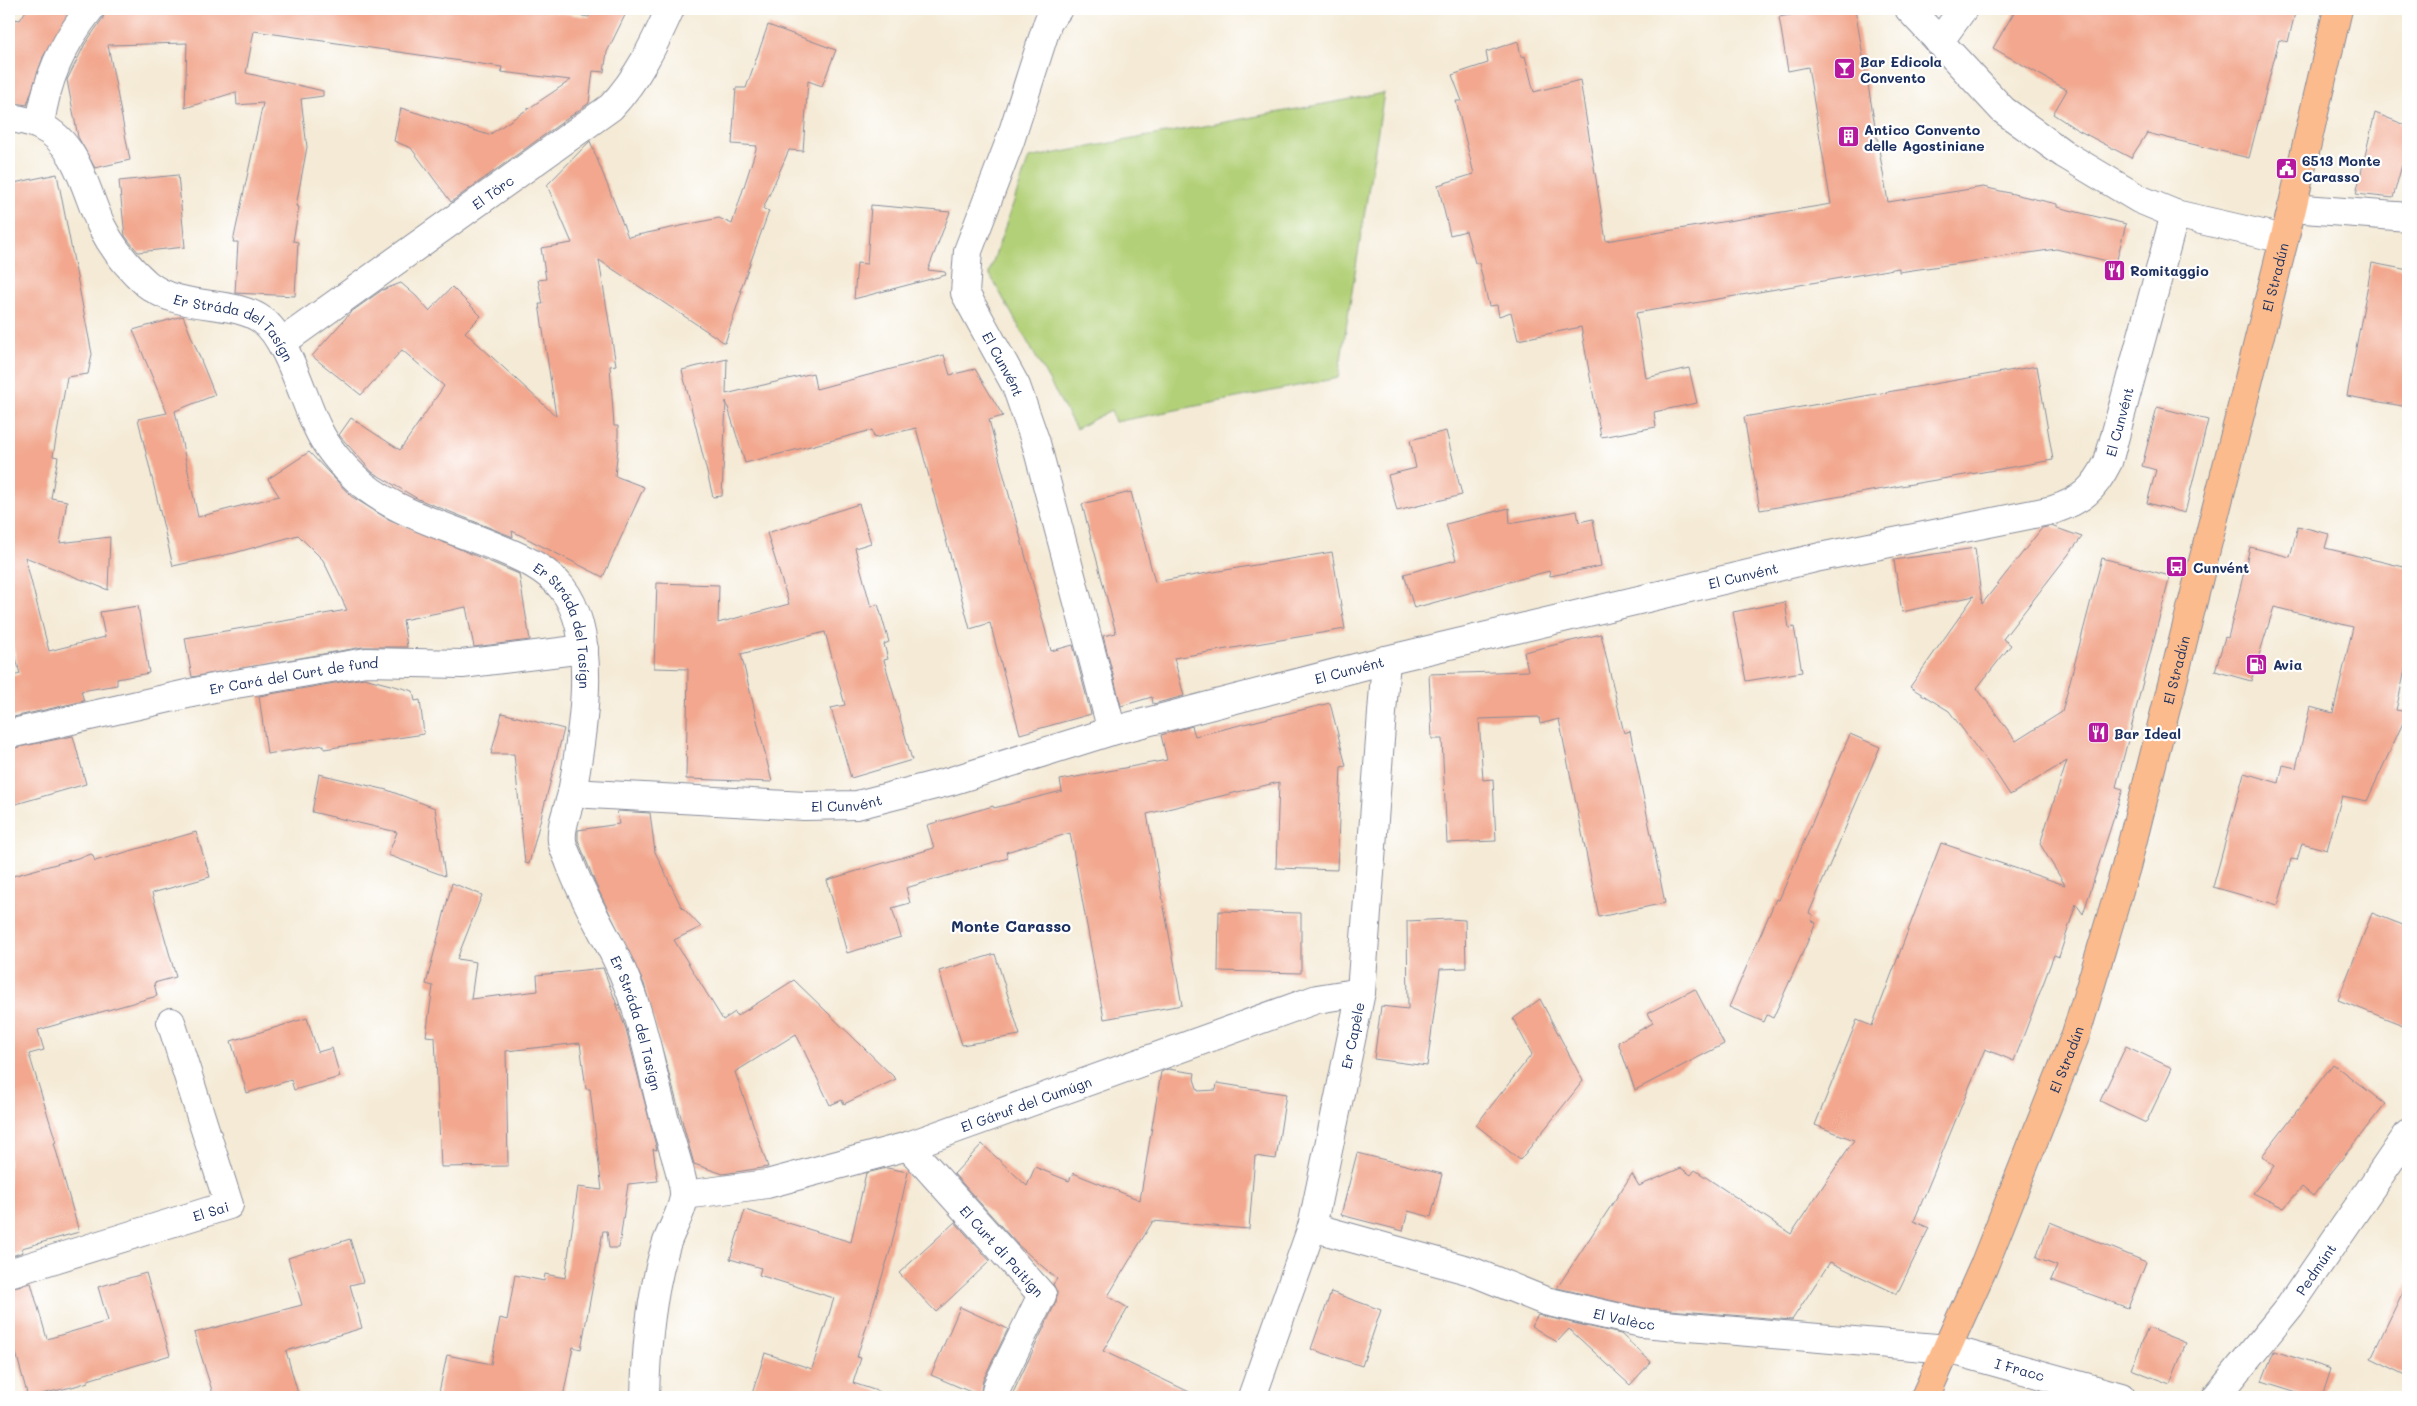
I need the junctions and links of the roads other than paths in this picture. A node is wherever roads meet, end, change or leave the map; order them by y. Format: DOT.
graph roads {
  1 [pos="90,9"];
  2 [pos="670,9"];
  3 [pos="1058,9"];
  4 [pos="1909,9"];
  5 [pos="1963,9"];
  6 [pos="2338,9"];
  7 [pos="1939,42"];
  8 [pos="9,117"];
  9 [pos="40,125"];
  10 [pos="2292,208"];
  11 [pos="2175,214"];
  12 [pos="2408,217"];
  13 [pos="2284,239"];
  14 [pos="281,343"];
  15 [pos="584,649"];
  16 [pos="1386,660"];
  17 [pos="1112,731"];
  18 [pos="9,734"];
  19 [pos="572,792"];
  20 [pos="1361,992"];
  21 [pos="171,1022"];
  22 [pos="2408,1134"];
  23 [pos="908,1146"];
  24 [pos="685,1195"];
  25 [pos="1312,1227"];
  26 [pos="9,1273"];
  27 [pos="1948,1349"];
  28 [pos="645,1397"];
  29 [pos="994,1397"];
  30 [pos="1252,1397"];
  31 [pos="1926,1397"];
  32 [pos="2121,1397"];
  33 [pos="2216,1397"];
  1 -- 9 [label="street"];
  2 -- 14 [label="street, El Törc"];
  3 -- 17 [label="street, El Cunvént"];
  4 -- 7 [label="street"];
  5 -- 7 [label="street"];
  6 -- 10 [label="main road, El Stradún"];
  7 -- 11 [label="street"];
  8 -- 9 [label="street, Er Stráda del Tasígn"];
  9 -- 14 [label="street, Er Stráda del Tasígn"];
  10 -- 12 [label="street"];
  10 -- 13 [label="main road, El Stradún"];
  11 -- 13 [label="street"];
  11 -- 16 [label="street, El Cunvént"];
  13 -- 27 [label="main road, El Stradún"];
  14 -- 15 [label="street, Er Stráda del Tasígn"];
  15 -- 18 [label="street, Er Cará del Curt de fund"];
  15 -- 19 [label="street, Er Stráda del Tasígn"];
  16 -- 17 [label="street, El Cunvént"];
  16 -- 20 [label="street, Er Capèle"];
  17 -- 19 [label="street, El Cunvént"];
  19 -- 24 [label="street, Er Stráda del Tasígn"];
  20 -- 23 [label="street, El Gáruf del Cumúgn"];
  20 -- 25 [label="street, Er Capèle"];
  21 -- 26 [label="street, El Sai"];
  22 -- 33 [label="street, Pedmúnt"];
  23 -- 24 [label="street, El Gáruf del Cumúgn"];
  23 -- 29 [label="street, El Curt di Paitígn"];
  24 -- 28 [label="street"];
  25 -- 27 [label="street, El Valècc"];
  25 -- 30 [label="street, Er Capèle"];
  27 -- 31 [label="main road, El Stradún"];
  27 -- 32 [label="street, I Fracc"];
}
